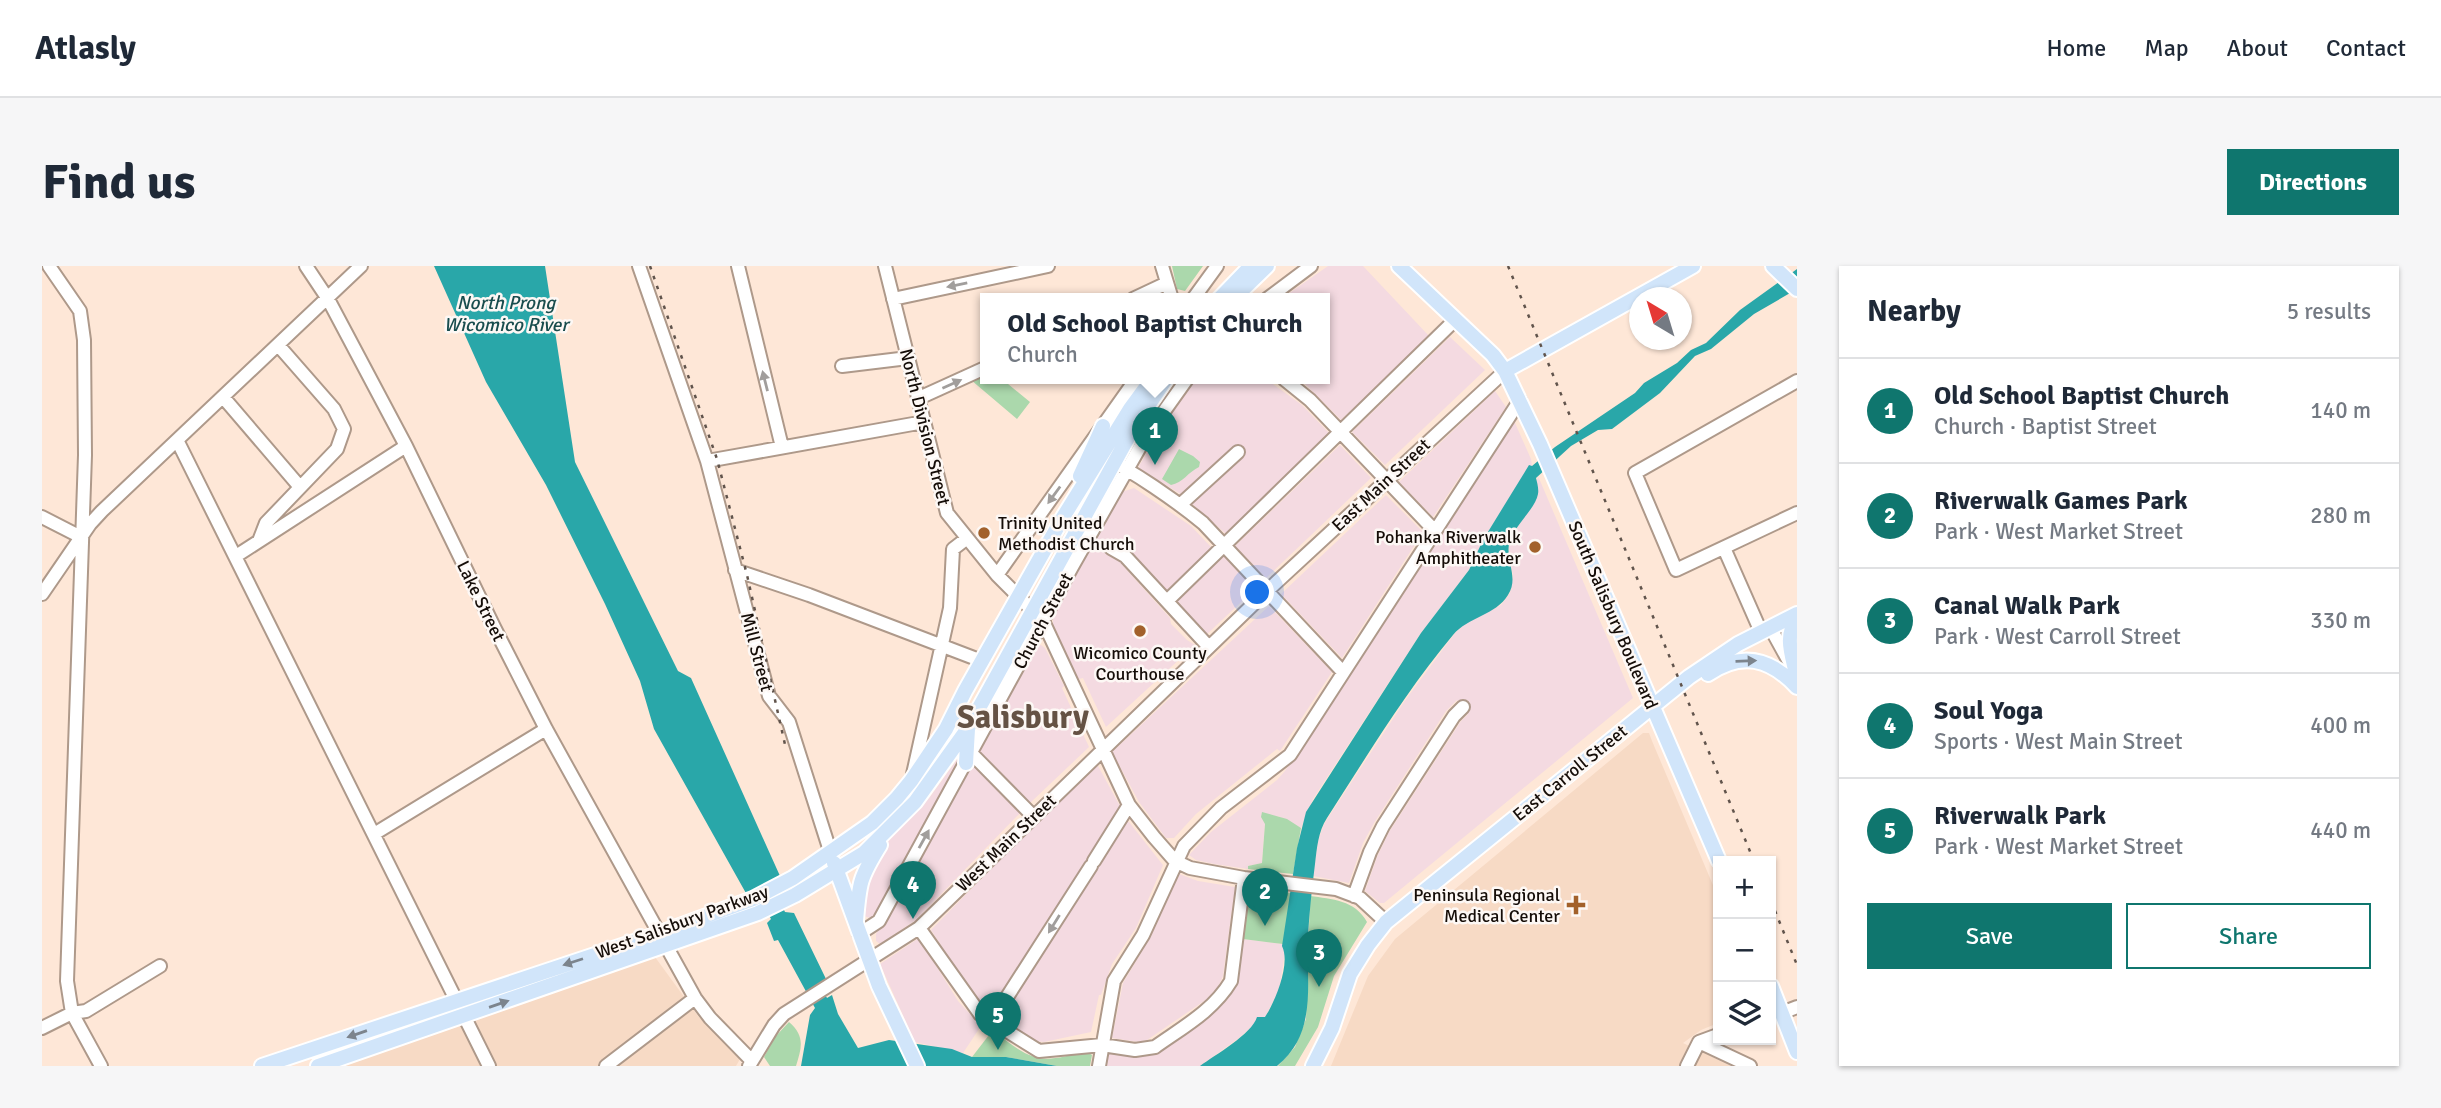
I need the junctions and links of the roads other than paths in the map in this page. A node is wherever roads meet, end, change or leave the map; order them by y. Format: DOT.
graph roads {
  1 [pos="49,266"];
  2 [pos="306,266"];
  3 [pos="361,266"];
  4 [pos="639,266"];
  5 [pos="738,266"];
  6 [pos="884,266"];
  7 [pos="1048,266"];
  8 [pos="1162,266"];
  9 [pos="1217,266"];
  10 [pos="1251,266"];
  11 [pos="1267,266"];
  12 [pos="1311,266"];
  13 [pos="1399,266"];
  14 [pos="1692,266"];
  15 [pos="1773,266"];
  16 [pos="1167,283"];
  17 [pos="1797,289"];
  18 [pos="1146,293"];
  19 [pos="1170,293"];
  20 [pos="1198,293"];
  21 [pos="1225,293"];
  22 [pos="1239,293"];
  23 [pos="1275,293"];
  24 [pos="328,299"];
  25 [pos="893,299"];
  26 [pos="1457,320"];
  27 [pos="278,345"];
  28 [pos="908,358"];
  29 [pos="842,366"];
  30 [pos="980,370"];
  31 [pos="1504,371"];
  32 [pos="1797,381"];
  33 [pos="1132,384"];
  34 [pos="1149,384"];
  35 [pos="1163,384"];
  36 [pos="1183,384"];
  37 [pos="1290,384"];
  38 [pos="223,397"];
  39 [pos="919,398"];
  40 [pos="1520,400"];
  41 [pos="924,422"];
  42 [pos="1103,426"];
  43 [pos="1342,433"];
  44 [pos="177,440"];
  45 [pos="406,446"];
  46 [pos="782,447"];
  47 [pos="1238,452"];
  48 [pos="1101,456"];
  49 [pos="707,461"];
  50 [pos="1121,466"];
  51 [pos="1386,480"];
  52 [pos="300,487"];
  53 [pos="1180,505"];
  54 [pos="1797,513"];
  55 [pos="42,517"];
  56 [pos="1062,519"];
  57 [pos="1435,531"];
  58 [pos="81,537"];
  59 [pos="966,539"];
  60 [pos="259,541"];
  61 [pos="1224,546"];
  62 [pos="1111,548"];
  63 [pos="1724,548"];
  64 [pos="236,556"];
  65 [pos="735,570"];
  66 [pos="997,575"];
  67 [pos="1268,591"];
  68 [pos="42,594"];
  69 [pos="1019,598"];
  70 [pos="1167,601"];
  71 [pos="1797,614"];
  72 [pos="1037,616"];
  73 [pos="1797,620"];
  74 [pos="1765,630"];
  75 [pos="942,646"];
  76 [pos="1209,647"];
  77 [pos="982,662"];
  78 [pos="1342,671"];
  79 [pos="1689,677"];
  80 [pos="1797,679"];
  81 [pos="1651,706"];
  82 [pos="1463,707"];
  83 [pos="968,728"];
  84 [pos="546,729"];
  85 [pos="1103,750"];
  86 [pos="969,758"];
  87 [pos="911,781"];
  88 [pos="1129,805"];
  89 [pos="1033,816"];
  90 [pos="889,830"];
  91 [pos="374,834"];
  92 [pos="831,854"];
  93 [pos="1717,856"];
  94 [pos="1175,861"];
  95 [pos="836,871"];
  96 [pos="1244,878"];
  97 [pos="1354,895"];
  98 [pos="1387,922"];
  99 [pos="919,928"];
  100 [pos="857,930"];
  101 [pos="664,939"];
  102 [pos="870,961"];
  103 [pos="160,966"];
  104 [pos="695,998"];
  105 [pos="458,1000"];
  106 [pos="1797,1007"];
  107 [pos="72,1013"];
  108 [pos="1776,1015"];
  109 [pos="465,1016"];
  110 [pos="991,1023"];
  111 [pos="42,1028"];
  112 [pos="1713,1037"];
  113 [pos="1699,1042"];
  114 [pos="1102,1045"];
  115 [pos="1797,1052"];
  116 [pos="750,1064"];
  117 [pos="101,1066"];
  118 [pos="262,1066"];
  119 [pos="318,1066"];
  120 [pos="489,1066"];
  121 [pos="606,1066"];
  122 [pos="916,1066"];
  123 [pos="1099,1066"];
  124 [pos="1313,1066"];
  125 [pos="1687,1066"];
  126 [pos="1750,1066"];
  1 -- 58 [label="street"];
  2 -- 24 [label="street, Lake Street"];
  3 -- 24 [label="street"];
  4 -- 49 [label="street, Mill Street"];
  46 -- 5 [label="street, one-way"];
  6 -- 25 [label="street, North Division Street"];
  7 -- 25 [label="street, one-way"];
  8 -- 16 [label="street"];
  9 -- 20 [label="street"];
  10 -- 21 [label="main road"];
  11 -- 22 [label="main road"];
  12 -- 23 [label="street"];
  13 -- 26 [label="main road, South Salisbury Boulevard"];
  14 -- 31 [label="main road, East Main Street"];
  15 -- 17 [label="main road"];
  16 -- 18 [label="street"];
  16 -- 19 [label="street"];
  24 -- 27 [label="street"];
  24 -- 45 [label="street, Lake Street"];
  25 -- 28 [label="street, North Division Street"];
  26 -- 31 [label="main road, South Salisbury Boulevard"];
  26 -- 43 [label="street"];
  27 -- 38 [label="street"];
  27 -- 52 [label="street"];
  28 -- 29 [label="street"];
  28 -- 39 [label="street, North Division Street"];
  39 -- 30 [label="street, one-way"];
  31 -- 40 [label="main road, South Salisbury Boulevard"];
  31 -- 51 [label="street, East Main Street"];
  32 -- 63 [label="street"];
  33 -- 42 [label="street"];
  34 -- 48 [label="main road"];
  35 -- 50 [label="main road, West Salisbury Parkway"];
  36 -- 50 [label="street"];
  37 -- 43 [label="street"];
  38 -- 44 [label="street"];
  38 -- 52 [label="street"];
  39 -- 41 [label="street, North Division Street"];
  40 -- 57 [label="street"];
  40 -- 81 [label="main road, South Salisbury Boulevard"];
  41 -- 46 [label="street"];
  41 -- 59 [label="street, North Division Street"];
  42 -- 56 [label="main road"];
  42 -- 66 [label="street, one-way"];
  43 -- 51 [label="street"];
  43 -- 61 [label="street"];
  44 -- 58 [label="street"];
  44 -- 64 [label="street"];
  45 -- 60 [label="street"];
  45 -- 84 [label="street, Lake Street"];
  46 -- 49 [label="street"];
  47 -- 53 [label="street"];
  48 -- 50 [label="street"];
  48 -- 56 [label="main road"];
  49 -- 65 [label="street, Mill Street"];
  50 -- 53 [label="street"];
  50 -- 72 [label="main road, West Salisbury Parkway"];
  51 -- 57 [label="street"];
  51 -- 67 [label="street, East Main Street"];
  52 -- 60 [label="street"];
  53 -- 61 [label="street"];
  54 -- 63 [label="street"];
  55 -- 58 [label="street"];
  56 -- 69 [label="main road, West Salisbury Parkway"];
  57 -- 78 [label="street"];
  58 -- 68 [label="street"];
  58 -- 107 [label="street"];
  59 -- 66 [label="street, North Division Street"];
  59 -- 75 [label="street"];
  60 -- 64 [label="street"];
  61 -- 67 [label="street"];
  61 -- 70 [label="street"];
  62 -- 70 [label="street"];
  63 -- 74 [label="street"];
  64 -- 91 [label="street"];
  65 -- 75 [label="street"];
  65 -- 92 [label="street, Mill Street"];
  66 -- 69 [label="street, North Division Street"];
  67 -- 76 [label="street, East Main Street"];
  67 -- 78 [label="street"];
  69 -- 72 [label="street, North Division Street"];
  69 -- 77 [label="main road, West Salisbury Parkway"];
  70 -- 76 [label="street"];
  71 -- 74 [label="main road, East Carroll Street"];
  72 -- 83 [label="main road, West Salisbury Parkway"];
  72 -- 85 [label="street, North Division Street"];
  72 -- 86 [label="street, Church Street"];
  73 -- 80 [label="main road"];
  74 -- 79 [label="main road, East Carroll Street"];
  74 -- 80 [label="street"];
  75 -- 77 [label="street"];
  75 -- 87 [label="street"];
  76 -- 85 [label="street, East Main Street"];
  77 -- 87 [label="main road, West Salisbury Parkway"];
  78 -- 94 [label="street"];
  79 -- 80 [label="main road, one-way"];
  79 -- 81 [label="main road, East Carroll Street"];
  81 -- 93 [label="main road, South Salisbury Boulevard"];
  81 -- 98 [label="main road, East Carroll Street"];
  82 -- 97 [label="street"];
  83 -- 86 [label="main road"];
  83 -- 90 [label="main road, West Salisbury Parkway"];
  84 -- 91 [label="street"];
  84 -- 101 [label="street, Lake Street"];
  85 -- 88 [label="street, North Division Street"];
  85 -- 89 [label="street, West Main Street"];
  86 -- 89 [label="street"];
  100 -- 86 [label="street, Church Street, one-way"];
  87 -- 92 [label="main road, West Salisbury Parkway"];
  88 -- 94 [label="street, North Division Street"];
  88 -- 110 [label="street, one-way"];
  89 -- 99 [label="street, West Main Street"];
  90 -- 95 [label="main road, West Salisbury Parkway"];
  90 -- 100 [label="main road"];
  91 -- 105 [label="street"];
  92 -- 95 [label="main road, Mill Street"];
  92 -- 101 [label="main road, West Salisbury Parkway"];
  94 -- 96 [label="street"];
  94 -- 114 [label="street"];
  95 -- 100 [label="main road, Mill Street"];
  95 -- 101 [label="main road, West Salisbury Parkway"];
  96 -- 97 [label="street"];
  96 -- 114 [label="street"];
  97 -- 98 [label="street"];
  98 -- 124 [label="main road, East Carroll Street"];
  99 -- 102 [label="street, West Main Street"];
  99 -- 110 [label="street"];
  100 -- 102 [label="main road, Mill Street"];
  101 -- 104 [label="street, Lake Street"];
  101 -- 105 [label="main road, West Salisbury Parkway, one-way"];
  109 -- 101 [label="main road, West Salisbury Parkway, one-way"];
  102 -- 116 [label="street, West Main Street"];
  102 -- 122 [label="main road, Mill Street"];
  103 -- 107 [label="street"];
  104 -- 116 [label="street, Lake Street"];
  104 -- 121 [label="street"];
  105 -- 109 [label="street"];
  105 -- 118 [label="main road, West Salisbury Parkway, one-way"];
  106 -- 108 [label="street"];
  107 -- 111 [label="street"];
  107 -- 117 [label="street"];
  108 -- 115 [label="main road"];
  109 -- 119 [label="main road, West Salisbury Parkway"];
  109 -- 120 [label="street"];
  110 -- 114 [label="street"];
  112 -- 113 [label="street"];
  113 -- 125 [label="street"];
  113 -- 126 [label="street"];
  114 -- 123 [label="street"];
}
